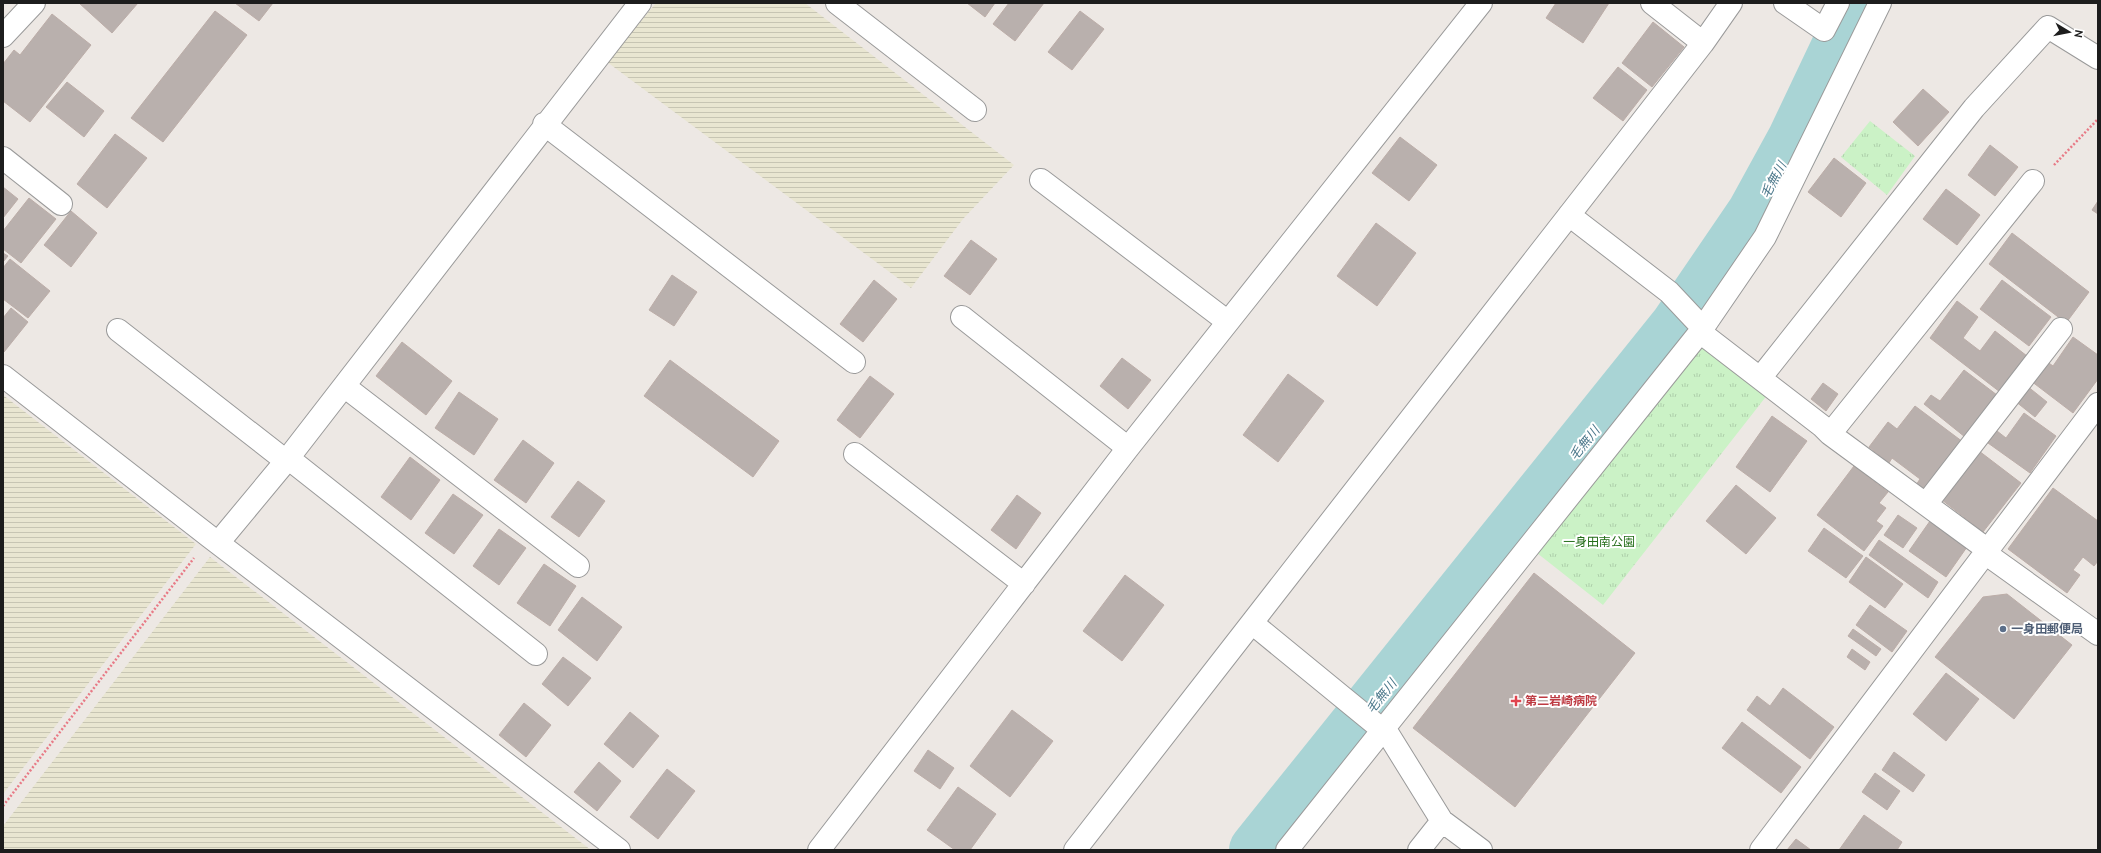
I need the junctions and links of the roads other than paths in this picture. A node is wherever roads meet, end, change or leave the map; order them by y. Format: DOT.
graph roads {
  1 [pos="34,3"];
  2 [pos="640,3"];
  3 [pos="837,3"];
  4 [pos="1481,3"];
  5 [pos="1652,3"];
  6 [pos="1731,3"];
  7 [pos="1785,3"];
  8 [pos="1838,3"];
  9 [pos="1880,3"];
  10 [pos="3,36"];
  11 [pos="1703,43"];
  12 [pos="2098,58"];
  13 [pos="975,110"];
  14 [pos="544,124"];
  15 [pos="3,158"];
  16 [pos="1041,180"];
  17 [pos="2033,181"];
  18 [pos="61,204"];
  19 [pos="1569,215"];
  20 [pos="962,316"];
  21 [pos="1228,322"];
  22 [pos="2061,328"];
  23 [pos="1700,329"];
  24 [pos="118,330"];
  25 [pos="854,362"];
  26 [pos="3,376"];
  27 [pos="1761,377"];
  28 [pos="344,386"];
  29 [pos="2098,404"];
  30 [pos="1830,434"];
  31 [pos="1128,448"];
  32 [pos="855,454"];
  33 [pos="287,460"];
  34 [pos="1926,504"];
  35 [pos="214,540"];
  36 [pos="1987,551"];
  37 [pos="578,566"];
  38 [pos="1024,584"];
  39 [pos="1252,623"];
  40 [pos="2098,634"];
  41 [pos="536,654"];
  42 [pos="1382,728"];
  43 [pos="1442,821"];
  44 [pos="619,850"];
  45 [pos="819,850"];
  46 [pos="1075,850"];
  47 [pos="1287,850"];
  48 [pos="1419,850"];
  49 [pos="1481,850"];
  50 [pos="1761,850"];
  1 -- 10 [label="street"];
  2 -- 14 [label="street"];
  3 -- 13 [label="street"];
  4 -- 21 [label="street"];
  5 -- 11 [label="street"];
  6 -- 11 [label="street"];
  7 -- 8 [label="street"];
  9 -- 23 [label="street"];
  11 -- 19 [label="street"];
  12 -- 27 [label="street"];
  14 -- 25 [label="street"];
  14 -- 28 [label="street"];
  15 -- 18 [label="street"];
  16 -- 21 [label="street"];
  17 -- 30 [label="street"];
  19 -- 23 [label="street"];
  19 -- 39 [label="street"];
  20 -- 31 [label="street"];
  21 -- 31 [label="street"];
  22 -- 34 [label="street"];
  23 -- 27 [label="street"];
  23 -- 42 [label="street"];
  24 -- 33 [label="street"];
  26 -- 35 [label="street"];
  27 -- 30 [label="street"];
  28 -- 33 [label="street"];
  28 -- 37 [label="street"];
  29 -- 36 [label="street"];
  30 -- 34 [label="street"];
  31 -- 38 [label="street"];
  32 -- 38 [label="street"];
  33 -- 35 [label="street"];
  33 -- 41 [label="street"];
  34 -- 36 [label="street"];
  35 -- 44 [label="street"];
  36 -- 40 [label="street"];
  36 -- 50 [label="street"];
  38 -- 45 [label="street"];
  39 -- 42 [label="street"];
  39 -- 46 [label="street"];
  42 -- 43 [label="street"];
  42 -- 47 [label="street"];
  43 -- 48 [label="street"];
  43 -- 49 [label="street"];
}
